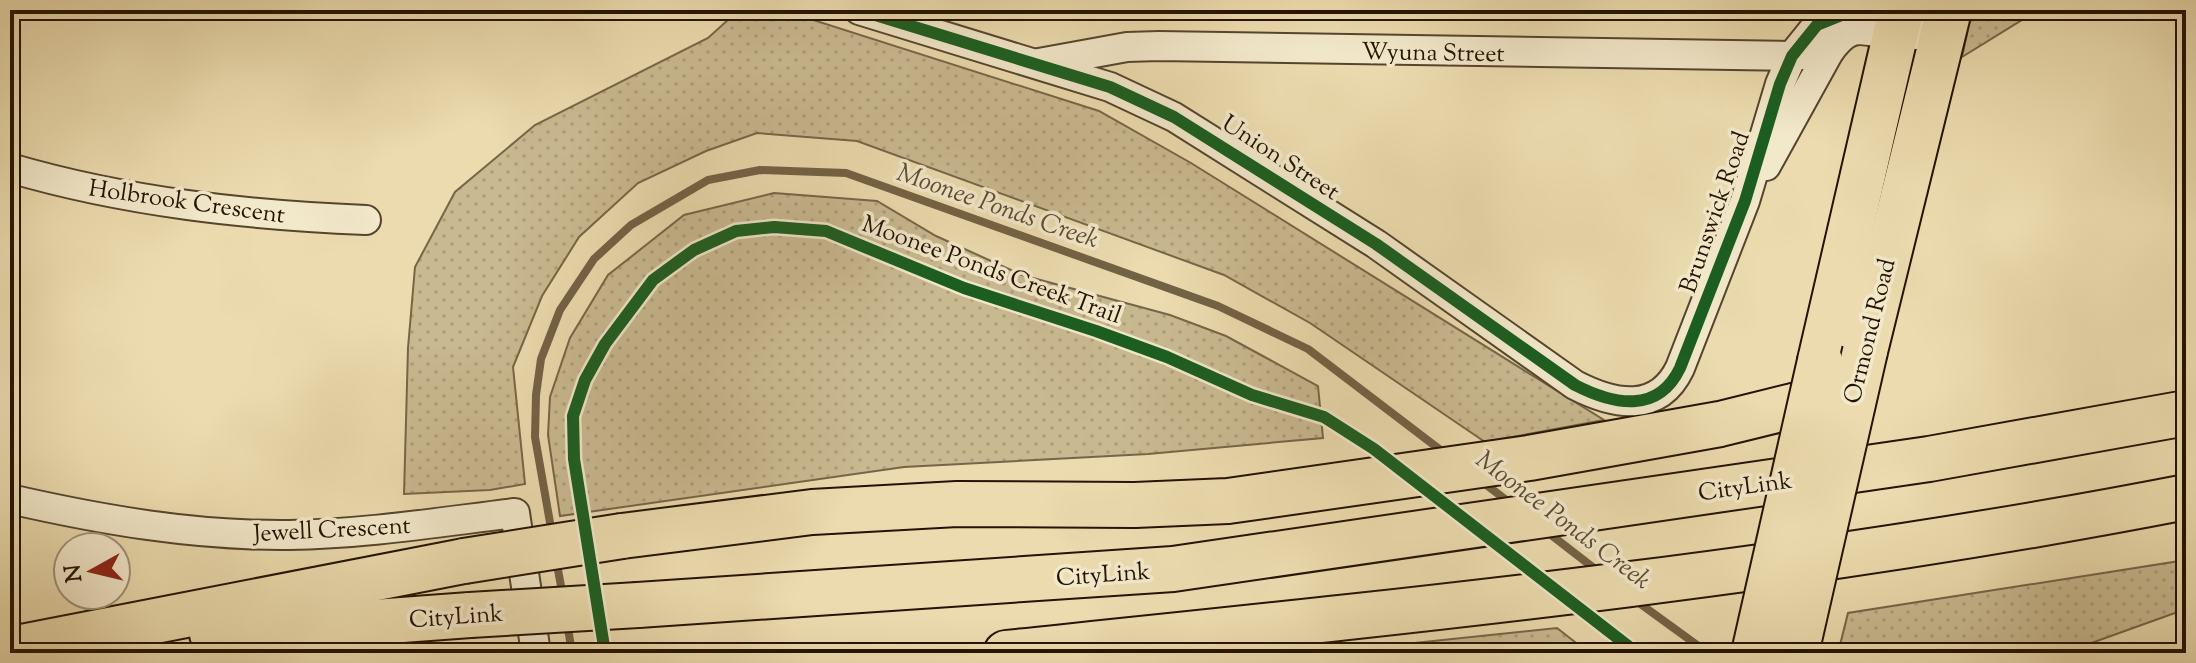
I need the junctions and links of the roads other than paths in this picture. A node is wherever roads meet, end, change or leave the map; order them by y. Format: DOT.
graph roads {
  1 [pos="1854,10"];
  2 [pos="866,11"];
  3 [pos="1823,15"];
  4 [pos="1891,18"];
  5 [pos="1946,22"];
  6 [pos="1829,52"];
  7 [pos="1792,56"];
  8 [pos="1038,63"];
  9 [pos="10,168"];
  10 [pos="1745,201"];
  11 [pos="366,220"];
  12 [pos="1809,402"];
  13 [pos="1632,403"];
  14 [pos="2186,413"];
  15 [pos="1720,424"];
  16 [pos="1817,463"];
  17 [pos="2186,497"];
  18 [pos="10,499"];
  19 [pos="11,649"];
  20 [pos="536,653"];
  21 [pos="1006,653"];
  22 [pos="1754,653"];
  23 [pos="1796,653"];
  1 -- 3 [label="street, Brunswick Road"];
  2 -- 8 [label="street, Union Street"];
  3 -- 7 [label="street, Brunswick Road"];
  4 -- 5 [label="street, Brunswick Road"];
  4 -- 6 [label="street, Brunswick Road"];
  4 -- 12 [label="main road, Ormond Road, bridge"];
  5 -- 16 [label="main road, Ormond Road, bridge"];
  6 -- 7 [label="street, Wyuna Street"];
  6 -- 10 [label="street, Brunswick Road"];
  7 -- 8 [label="street, Wyuna Street"];
  7 -- 10 [label="street, Brunswick Road"];
  8 -- 13 [label="street, Union Street"];
  9 -- 11 [label="street, Holbrook Crescent"];
  10 -- 13 [label="street, Brunswick Road"];
  12 -- 15 [label="main road"];
  12 -- 16 [label="main road, Ormond Road, bridge"];
  14 -- 19 [label="main road, CityLink, bridge"];
  15 -- 16 [label="main road"];
  15 -- 19 [label="main road, bridge"];
  16 -- 22 [label="main road, Ormond Road, bridge"];
  16 -- 23 [label="main road, Ormond Road, bridge"];
  17 -- 21 [label="main road"];
  18 -- 20 [label="street, Jewell Crescent"];
}
